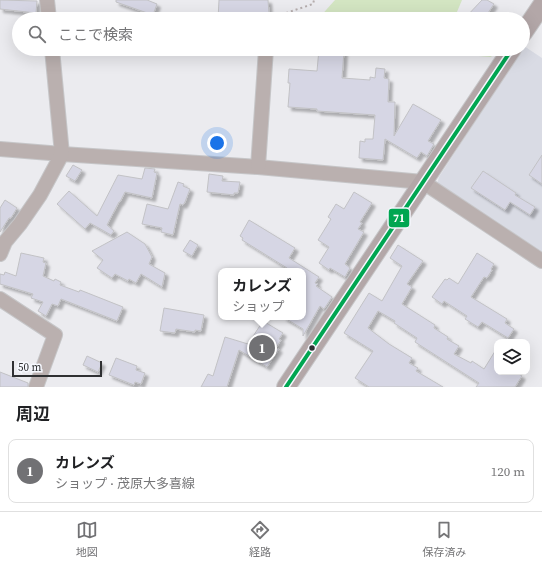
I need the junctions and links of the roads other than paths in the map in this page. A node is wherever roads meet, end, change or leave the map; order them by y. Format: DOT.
graph roads {
  1 [pos="47,0"];
  2 [pos="542,4"];
  3 [pos="48,12"];
  4 [pos="530,22"];
  5 [pos="53,56"];
  6 [pos="266,56"];
  7 [pos="507,56"];
  8 [pos="0,149"];
  9 [pos="62,154"];
  10 [pos="258,167"];
  11 [pos="423,182"];
  12 [pos="0,254"];
  13 [pos="542,261"];
  14 [pos="0,299"];
  15 [pos="36,387"];
  16 [pos="286,387"];
  1 -- 3 [label="street"];
  2 -- 4 [label="main road"];
  5 -- 9 [label="street"];
  6 -- 10 [label="street"];
  7 -- 11 [label="main road"];
  8 -- 9 [label="street"];
  9 -- 10 [label="street"];
  9 -- 12 [label="street"];
  10 -- 11 [label="street"];
  11 -- 13 [label="street"];
  11 -- 16 [label="main road"];
  14 -- 15 [label="street"];
}
